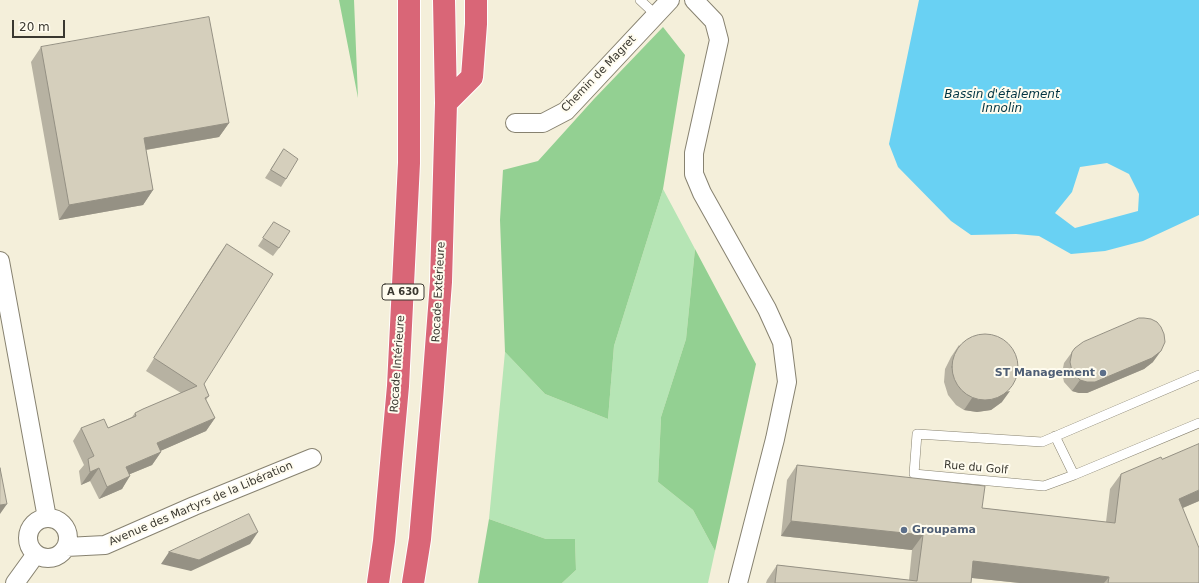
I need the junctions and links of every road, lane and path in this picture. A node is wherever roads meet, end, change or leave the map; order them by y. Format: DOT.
graph roads {
  1 [pos="409,0"];
  2 [pos="444,0"];
  3 [pos="476,0"];
  4 [pos="640,0"];
  5 [pos="670,0"];
  6 [pos="694,0"];
  7 [pos="656,15"];
  8 [pos="446,103"];
  9 [pos="515,124"];
  10 [pos="0,261"];
  11 [pos="1198,377"];
  12 [pos="1199,422"];
  13 [pos="1055,436"];
  14 [pos="312,458"];
  15 [pos="1074,475"];
  16 [pos="47,518"];
  17 [pos="66,547"];
  18 [pos="36,554"];
  19 [pos="15,583"];
  20 [pos="378,583"];
  21 [pos="413,583"];
  22 [pos="738,583"];
  1 -- 20 [label="highway, Rocade Intérieure / A 630"];
  2 -- 8 [label="highway, Rocade Extérieure / A 630"];
  3 -- 8 [label="highway"];
  4 -- 7 [label="lane"];
  5 -- 7 [label="street, Chemin de Magret"];
  6 -- 22 [label="street"];
  7 -- 9 [label="street, Chemin de Magret"];
  8 -- 21 [label="highway, Rocade Extérieure / A 630"];
  10 -- 16 [label="street"];
  11 -- 13 [label="lane"];
  12 -- 15 [label="lane, Rue du Golf"];
  13 -- 15 [label="lane"];
  13 -- 15 [label="lane, Rue du Golf"];
  14 -- 17 [label="street, Avenue des Martyrs de la Libération"];
  16 -- 17 [label="street"];
  16 -- 18 [label="street"];
  17 -- 18 [label="street"];
  18 -- 19 [label="street"];
}
